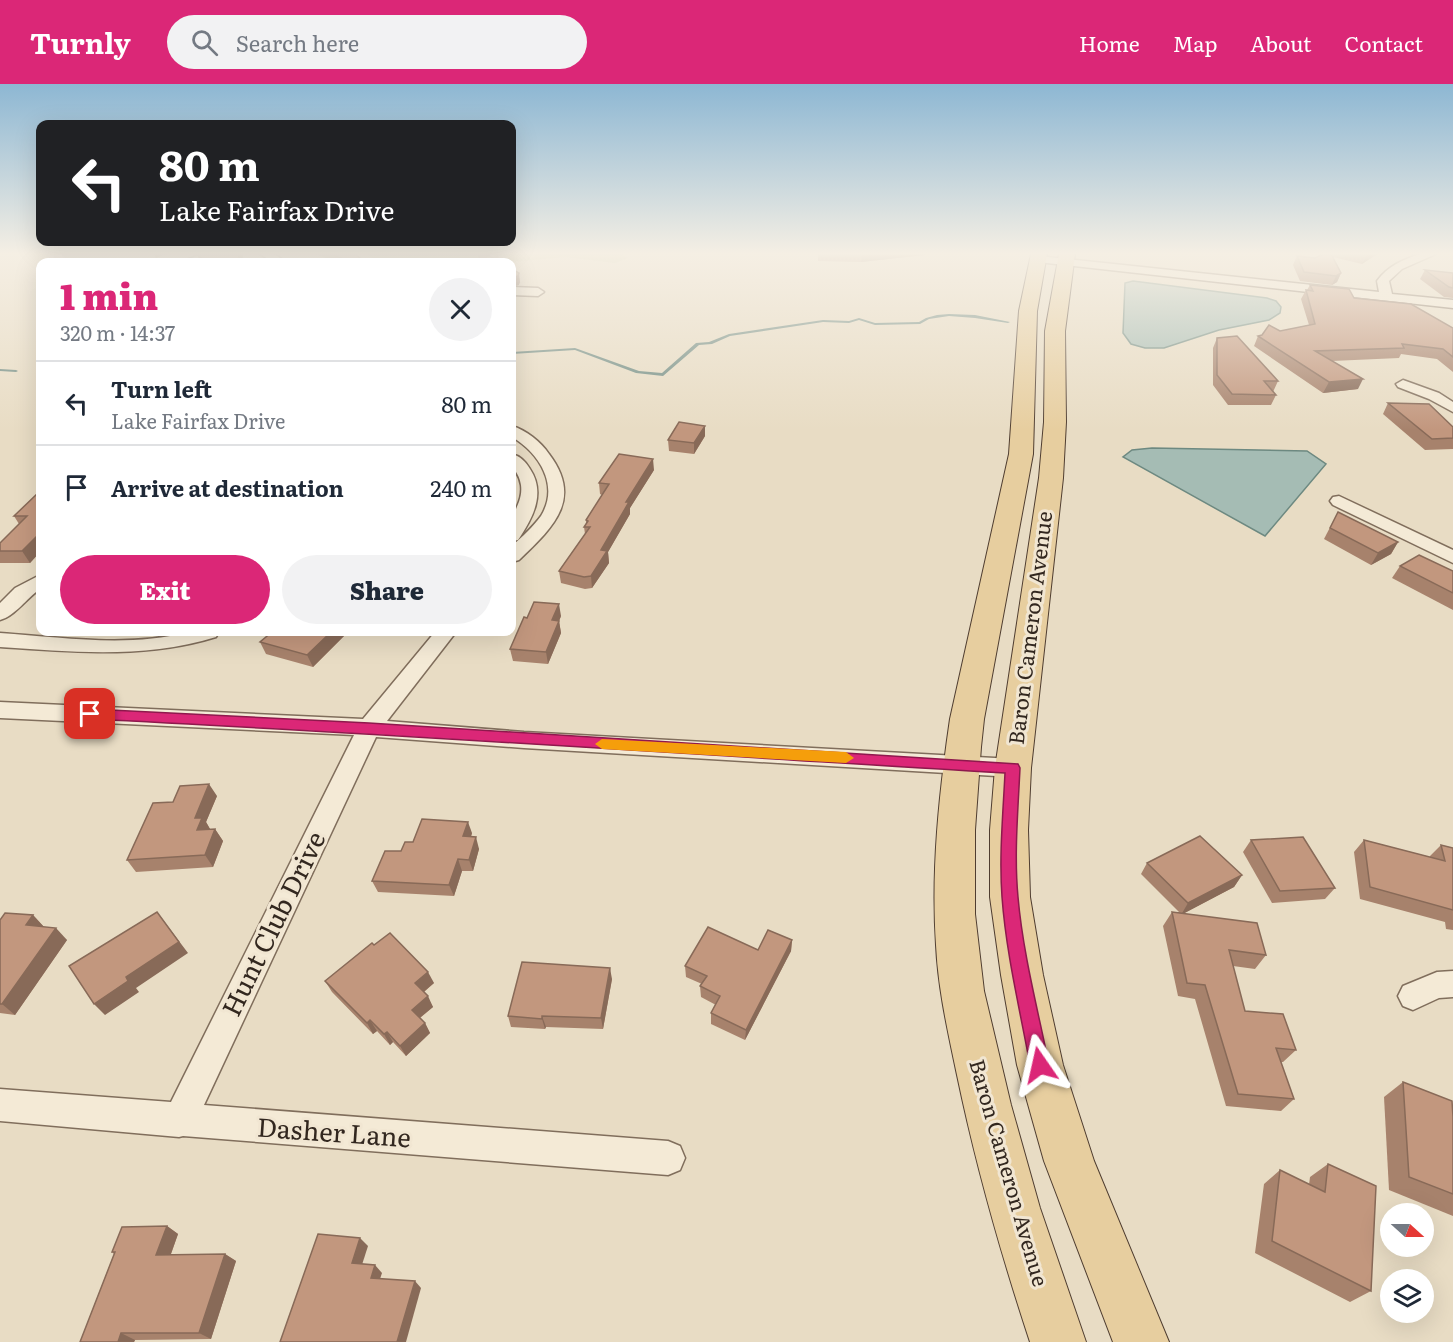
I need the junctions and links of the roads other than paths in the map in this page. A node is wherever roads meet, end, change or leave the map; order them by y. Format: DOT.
graph roads {
  1 [pos="1028,313"];
  2 [pos="1055,313"];
  3 [pos="1403,384"];
  4 [pos="1453,408"];
  5 [pos="516,435"];
  6 [pos="516,463"];
  7 [pos="1339,501"];
  8 [pos="516,528"];
  9 [pos="516,552"];
  10 [pos="1453,557"];
  11 [pos="36,583"];
  12 [pos="0,614"];
  13 [pos="199,636"];
  14 [pos="443,636"];
  15 [pos="0,640"];
  16 [pos="0,710"];
  17 [pos="369,728"];
  18 [pos="961,764"];
  19 [pos="1013,768"];
  20 [pos="1453,984"];
  21 [pos="1413,996"];
  22 [pos="0,1105"];
  23 [pos="179,1121"];
  24 [pos="668,1158"];
  25 [pos="1058,1342"];
  26 [pos="1141,1342"];
  1 -- 18 [label="main road, Baron Cameron Avenue"];
  2 -- 19 [label="main road, Baron Cameron Avenue"];
  3 -- 4 [label="street"];
  5 -- 9 [label="street"];
  6 -- 8 [label="street"];
  7 -- 10 [label="street"];
  11 -- 12 [label="street"];
  13 -- 15 [label="street"];
  14 -- 17 [label="street, Hunt Club Drive"];
  16 -- 17 [label="street"];
  17 -- 18 [label="street"];
  17 -- 23 [label="street, Hunt Club Drive"];
  18 -- 19 [label="street"];
  18 -- 25 [label="main road, Baron Cameron Avenue"];
  19 -- 26 [label="main road, Baron Cameron Avenue"];
  20 -- 21 [label="street"];
  22 -- 23 [label="street, Dasher Lane"];
  23 -- 24 [label="street, Dasher Lane"];
}
